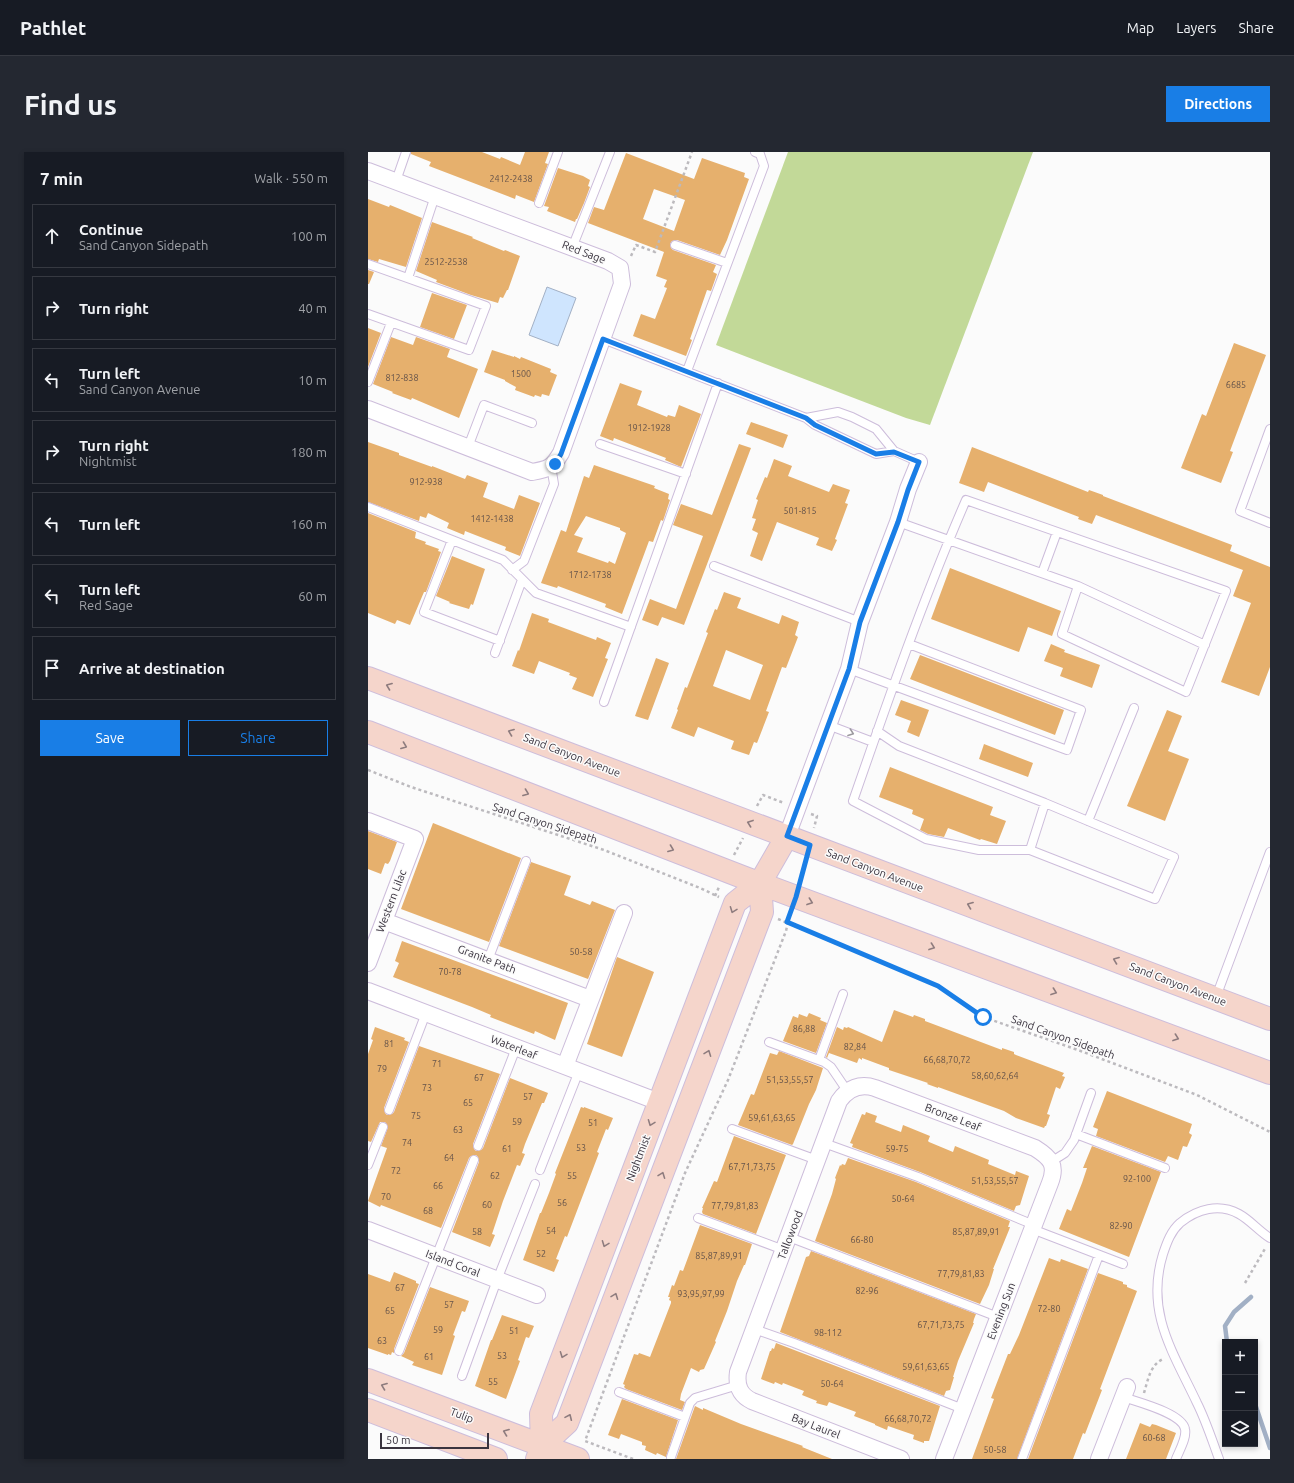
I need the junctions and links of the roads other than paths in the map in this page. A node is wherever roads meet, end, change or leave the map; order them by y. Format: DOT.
graph roads {
  1 [pos="406,152"];
  2 [pos="558,152"];
  3 [pos="610,152"];
  4 [pos="755,152"];
  5 [pos="368,171"];
  6 [pos="396,181"];
  7 [pos="435,196"];
  8 [pos="540,202"];
  9 [pos="674,245"];
  10 [pos="572,248"];
  11 [pos="727,263"];
  12 [pos="368,264"];
  13 [pos="408,278"];
  14 [pos="368,314"];
  15 [pos="391,323"];
  16 [pos="603,339"];
  17 [pos="687,371"];
  18 [pos="368,382"];
  19 [pos="718,383"];
  20 [pos="368,409"];
  21 [pos="806,418"];
  22 [pos="532,423"];
  23 [pos="1270,430"];
  24 [pos="600,444"];
  25 [pos="468,447"];
  26 [pos="894,452"];
  27 [pos="919,462"];
  28 [pos="551,466"];
  29 [pos="686,474"];
  30 [pos="368,507"];
  31 [pos="898,522"];
  32 [pos="1270,523"];
  33 [pos="1057,532"];
  34 [pos="452,540"];
  35 [pos="948,540"];
  36 [pos="714,566"];
  37 [pos="512,570"];
  38 [pos="1042,573"];
  39 [pos="522,580"];
  40 [pos="1078,586"];
  41 [pos="860,622"];
  42 [pos="631,627"];
  43 [pos="500,641"];
  44 [pos="909,644"];
  45 [pos="1205,645"];
  46 [pos="495,653"];
  47 [pos="849,669"];
  48 [pos="368,678"];
  49 [pos="893,685"];
  50 [pos="604,702"];
  51 [pos="1134,708"];
  52 [pos="828,725"];
  53 [pos="877,731"];
  54 [pos="368,732"];
  55 [pos="874,742"];
  56 [pos="1045,803"];
  57 [pos="368,821"];
  58 [pos="1088,821"];
  59 [pos="787,836"];
  60 [pos="1030,850"];
  61 [pos="1270,852"];
  62 [pos="526,861"];
  63 [pos="760,883"];
  64 [pos="624,913"];
  65 [pos="384,920"];
  66 [pos="488,960"];
  67 [pos="368,964"];
  68 [pos="368,991"];
  69 [pos="843,994"];
  70 [pos="1216,998"];
  71 [pos="590,999"];
  72 [pos="426,1013"];
  73 [pos="1270,1018"];
  74 [pos="769,1042"];
  75 [pos="516,1048"];
  76 [pos="819,1060"];
  77 [pos="572,1069"];
  78 [pos="1270,1073"];
  79 [pos="850,1090"];
  80 [pos="1091,1093"];
  81 [pos="659,1102"];
  82 [pos="389,1110"];
  83 [pos="383,1127"];
  84 [pos="732,1129"];
  85 [pos="1076,1134"];
  86 [pos="824,1143"];
  87 [pos="478,1146"];
  88 [pos="474,1160"];
  89 [pos="818,1160"];
  90 [pos="1051,1162"];
  91 [pos="368,1165"];
  92 [pos="1166,1168"];
  93 [pos="540,1170"];
  94 [pos="535,1184"];
  95 [pos="698,1218"];
  96 [pos="1033,1227"];
  97 [pos="368,1230"];
  98 [pos="1270,1240"];
  99 [pos="786,1243"];
  100 [pos="1099,1255"];
  101 [pos="436,1256"];
  102 [pos="1123,1264"];
  103 [pos="497,1280"];
  104 [pos="537,1295"];
  105 [pos="998,1317"];
  106 [pos="754,1329"];
  107 [pos="399,1351"];
  108 [pos="462,1376"];
  109 [pos="368,1380"];
  110 [pos="738,1385"];
  111 [pos="619,1392"];
  112 [pos="1125,1392"];
  113 [pos="368,1410"];
  114 [pos="963,1410"];
  115 [pos="685,1417"];
  116 [pos="540,1452"];
  117 [pos="671,1457"];
  118 [pos="496,1459"];
  119 [pos="578,1459"];
  120 [pos="901,1459"];
  121 [pos="944,1459"];
  122 [pos="1022,1459"];
  123 [pos="1099,1459"];
  124 [pos="1176,1459"];
  125 [pos="1219,1459"];
  1 -- 6 [label="lane"];
  2 -- 8 [label="lane"];
  3 -- 10 [label="lane"];
  4 -- 11 [label="lane"];
  5 -- 6 [label="street, Red Sage"];
  6 -- 7 [label="street, Red Sage"];
  7 -- 10 [label="street, Red Sage"];
  7 -- 13 [label="lane"];
  9 -- 11 [label="lane"];
  10 -- 16 [label="street, Red Sage"];
  11 -- 17 [label="lane"];
  12 -- 13 [label="lane"];
  13 -- 15 [label="lane"];
  14 -- 15 [label="lane"];
  15 -- 18 [label="lane"];
  16 -- 17 [label="lane"];
  16 -- 28 [label="street, Red Sage"];
  17 -- 19 [label="lane"];
  19 -- 21 [label="lane"];
  19 -- 29 [label="lane"];
  20 -- 25 [label="street"];
  21 -- 26 [label="lane"];
  21 -- 26 [label="lane"];
  22 -- 25 [label="lane"];
  23 -- 32 [label="lane"];
  24 -- 29 [label="lane"];
  25 -- 28 [label="street"];
  26 -- 27 [label="lane"];
  27 -- 31 [label="street, Nightmist"];
  28 -- 37 [label="lane"];
  29 -- 42 [label="lane"];
  30 -- 34 [label="lane"];
  31 -- 35 [label="lane"];
  31 -- 41 [label="street, Nightmist"];
  33 -- 35 [label="lane"];
  33 -- 38 [label="lane"];
  33 -- 45 [label="lane"];
  34 -- 37 [label="lane"];
  34 -- 43 [label="lane"];
  35 -- 38 [label="lane"];
  35 -- 44 [label="lane"];
  36 -- 41 [label="lane"];
  37 -- 39 [label="lane"];
  38 -- 40 [label="lane"];
  39 -- 42 [label="lane"];
  39 -- 43 [label="lane"];
  40 -- 45 [label="lane"];
  40 -- 45 [label="lane"];
  41 -- 47 [label="street, Nightmist"];
  42 -- 50 [label="lane"];
  43 -- 46 [label="lane"];
  44 -- 49 [label="lane"];
  44 -- 49 [label="lane"];
  47 -- 49 [label="lane"];
  47 -- 52 [label="street, Nightmist"];
  59 -- 48 [label="main road, Sand Canyon Avenue, one-way"];
  49 -- 53 [label="lane"];
  51 -- 58 [label="lane"];
  52 -- 55 [label="lane, one-way"];
  52 -- 59 [label="street, Nightmist"];
  53 -- 55 [label="lane"];
  53 -- 56 [label="lane"];
  54 -- 63 [label="main road, one-way"];
  55 -- 60 [label="lane"];
  56 -- 58 [label="lane"];
  56 -- 60 [label="lane"];
  57 -- 65 [label="street, Western Lilac"];
  58 -- 60 [label="lane"];
  59 -- 63 [label="main road, Nightmist"];
  70 -- 59 [label="main road, Sand Canyon Avenue, one-way"];
  61 -- 70 [label="lane"];
  62 -- 66 [label="lane"];
  63 -- 78 [label="main road, one-way"];
  63 -- 81 [label="main road, Nightmist, one-way"];
  116 -- 63 [label="main road, one-way"];
  64 -- 71 [label="street"];
  65 -- 66 [label="street, Granite Path"];
  65 -- 67 [label="street, Western Lilac"];
  66 -- 71 [label="street, Granite Path"];
  68 -- 72 [label="street, Waterleaf"];
  69 -- 76 [label="lane"];
  70 -- 73 [label="main road, Sand Canyon Avenue"];
  71 -- 77 [label="street"];
  72 -- 75 [label="street, Waterleaf"];
  72 -- 82 [label="lane"];
  74 -- 76 [label="lane"];
  75 -- 77 [label="street, Waterleaf"];
  75 -- 87 [label="lane"];
  76 -- 79 [label="lane"];
  77 -- 81 [label="street, Waterleaf"];
  77 -- 93 [label="lane"];
  79 -- 86 [label="street, Tallowood"];
  79 -- 90 [label="street, Bronze Leaf"];
  80 -- 85 [label="lane"];
  81 -- 116 [label="main road, Nightmist, one-way"];
  83 -- 91 [label="lane"];
  84 -- 89 [label="lane"];
  85 -- 90 [label="lane"];
  85 -- 92 [label="lane"];
  86 -- 89 [label="street, Tallowood"];
  86 -- 96 [label="lane"];
  88 -- 101 [label="lane"];
  89 -- 99 [label="street, Tallowood"];
  90 -- 96 [label="street, Evening Sun"];
  94 -- 103 [label="lane"];
  95 -- 99 [label="lane"];
  96 -- 100 [label="lane"];
  96 -- 105 [label="street, Evening Sun"];
  97 -- 101 [label="street, Island Coral"];
  98 -- 125 [label="lane"];
  99 -- 105 [label="lane"];
  99 -- 106 [label="street, Tallowood"];
  100 -- 102 [label="lane"];
  100 -- 122 [label="lane"];
  101 -- 103 [label="street, Island Coral"];
  101 -- 107 [label="lane"];
  103 -- 104 [label="street, Island Coral"];
  103 -- 108 [label="lane"];
  105 -- 114 [label="street, Evening Sun"];
  106 -- 110 [label="street, Tallowood"];
  106 -- 114 [label="lane"];
  116 -- 109 [label="main road, Tulip, one-way"];
  110 -- 115 [label="lane"];
  110 -- 120 [label="street, Bay Laurel"];
  111 -- 115 [label="lane"];
  112 -- 123 [label="street"];
  112 -- 124 [label="lane"];
  113 -- 118 [label="main road"];
  114 -- 121 [label="street, Evening Sun"];
  115 -- 117 [label="lane"];
  116 -- 119 [label="main road, Tulip"];
}
